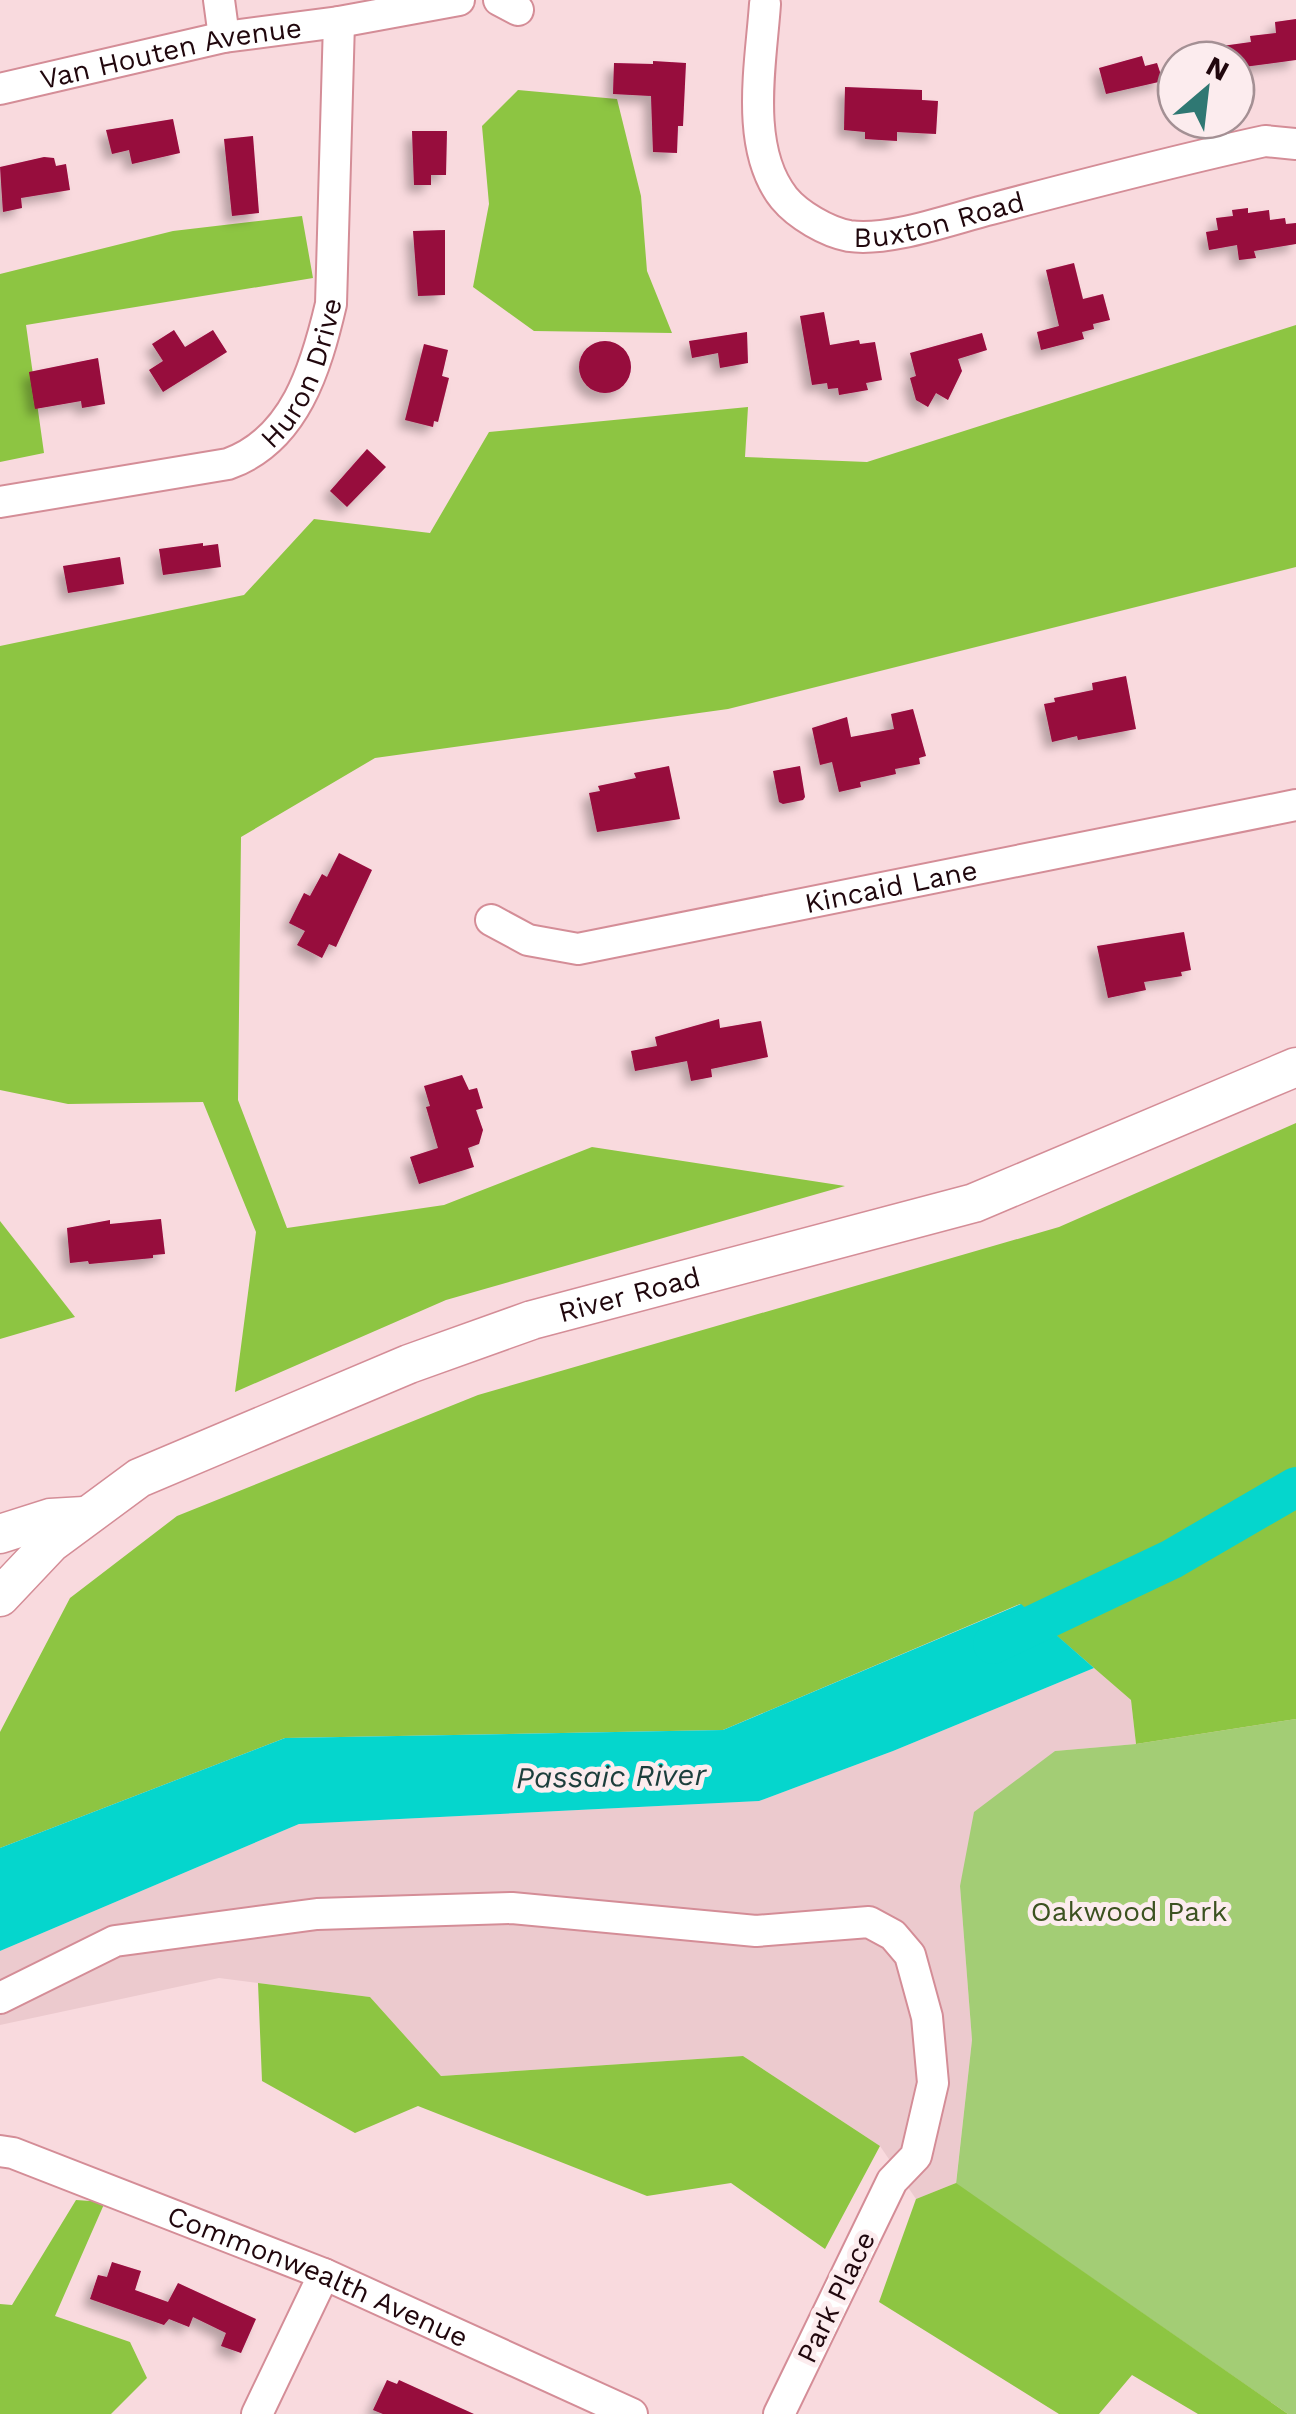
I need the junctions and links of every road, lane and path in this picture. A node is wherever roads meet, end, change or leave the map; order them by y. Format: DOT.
graph roads {
  1 [pos="219,0"];
  2 [pos="459,0"];
  3 [pos="764,4"];
  4 [pos="340,22"];
  5 [pos="224,37"];
  6 [pos="0,90"];
  7 [pos="1296,144"];
  8 [pos="0,502"];
  9 [pos="1296,805"];
  10 [pos="492,920"];
  11 [pos="1296,1067"];
  12 [pos="86,1515"];
  13 [pos="0,1534"];
  14 [pos="0,1597"];
  15 [pos="0,1998"];
  16 [pos="4,2151"];
  17 [pos="324,2274"];
  18 [pos="616,2410"];
  19 [pos="256,2414"];
  20 [pos="779,2414"];
  1 -- 5 [label="street"];
  2 -- 4 [label="street, Van Houten Avenue"];
  3 -- 7 [label="street, Buxton Road"];
  4 -- 5 [label="street, Van Houten Avenue"];
  4 -- 8 [label="street, Huron Drive"];
  5 -- 6 [label="street, Van Houten Avenue"];
  9 -- 10 [label="street, Kincaid Lane"];
  11 -- 12 [label="main road, River Road"];
  12 -- 13 [label="main road"];
  12 -- 14 [label="main road, River Road"];
  15 -- 20 [label="street, Park Place"];
  16 -- 17 [label="street, Commonwealth Avenue"];
  17 -- 18 [label="street, Commonwealth Avenue"];
  17 -- 19 [label="street"];
}
